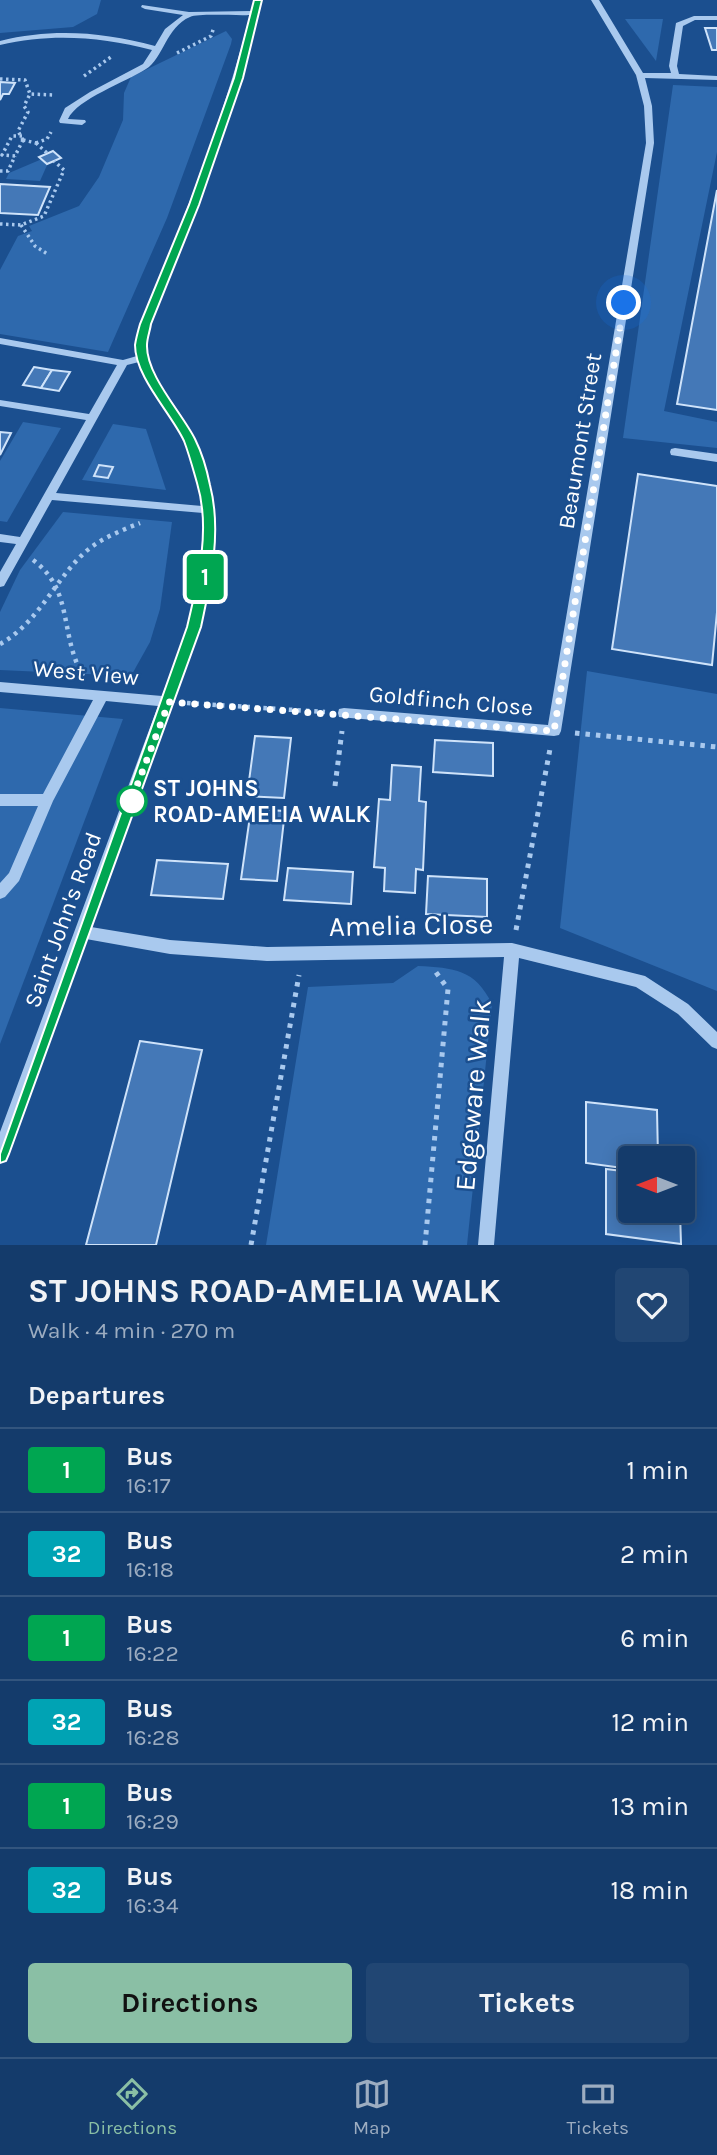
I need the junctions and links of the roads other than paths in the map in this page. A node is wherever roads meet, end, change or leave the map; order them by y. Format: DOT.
graph roads {
  1 [pos="258,0"];
  2 [pos="595,0"];
  3 [pos="145,7"];
  4 [pos="256,13"];
  5 [pos="188,14"];
  6 [pos="717,18"];
  7 [pos="0,43"];
  8 [pos="158,49"];
  9 [pos="640,75"];
  10 [pos="676,76"];
  11 [pos="717,78"];
  12 [pos="82,122"];
  13 [pos="0,341"];
  14 [pos="143,358"];
  15 [pos="123,363"];
  16 [pos="0,403"];
  17 [pos="92,418"];
  18 [pos="676,452"];
  19 [pos="717,458"];
  20 [pos="49,496"];
  21 [pos="208,510"];
  22 [pos="0,538"];
  23 [pos="21,546"];
  24 [pos="0,583"];
  25 [pos="0,687"];
  26 [pos="98,695"];
  27 [pos="169,702"];
  28 [pos="344,713"];
  29 [pos="554,731"];
  30 [pos="0,800"];
  31 [pos="47,800"];
  32 [pos="0,893"];
  33 [pos="83,932"];
  34 [pos="512,950"];
  35 [pos="717,1042"];
  36 [pos="0,1154"];
  37 [pos="486,1245"];
  1 -- 4 [label="street"];
  2 -- 9 [label="street, Beaumont Street"];
  3 -- 5 [label="street"];
  4 -- 5 [label="street"];
  4 -- 14 [label="street"];
  5 -- 8 [label="street"];
  6 -- 10 [label="street"];
  7 -- 8 [label="street"];
  8 -- 12 [label="street"];
  9 -- 10 [label="street"];
  9 -- 29 [label="street, Beaumont Street"];
  10 -- 11 [label="street"];
  13 -- 15 [label="street"];
  14 -- 15 [label="street"];
  14 -- 21 [label="street, Saint John's Road"];
  15 -- 17 [label="street"];
  16 -- 17 [label="street"];
  17 -- 20 [label="street"];
  18 -- 19 [label="street"];
  20 -- 21 [label="street"];
  20 -- 23 [label="street"];
  21 -- 27 [label="street, Saint John's Road"];
  22 -- 23 [label="street"];
  23 -- 24 [label="street"];
  25 -- 26 [label="street, West View"];
  26 -- 27 [label="street, West View"];
  26 -- 31 [label="street"];
  27 -- 33 [label="street, Saint John's Road"];
  28 -- 29 [label="street, Goldfinch Close"];
  30 -- 31 [label="street"];
  31 -- 32 [label="street"];
  33 -- 34 [label="street, Amelia Close"];
  33 -- 36 [label="street, Saint John's Road"];
  34 -- 35 [label="street, Amelia Close"];
  34 -- 37 [label="street, Edgeware Walk"];
}
